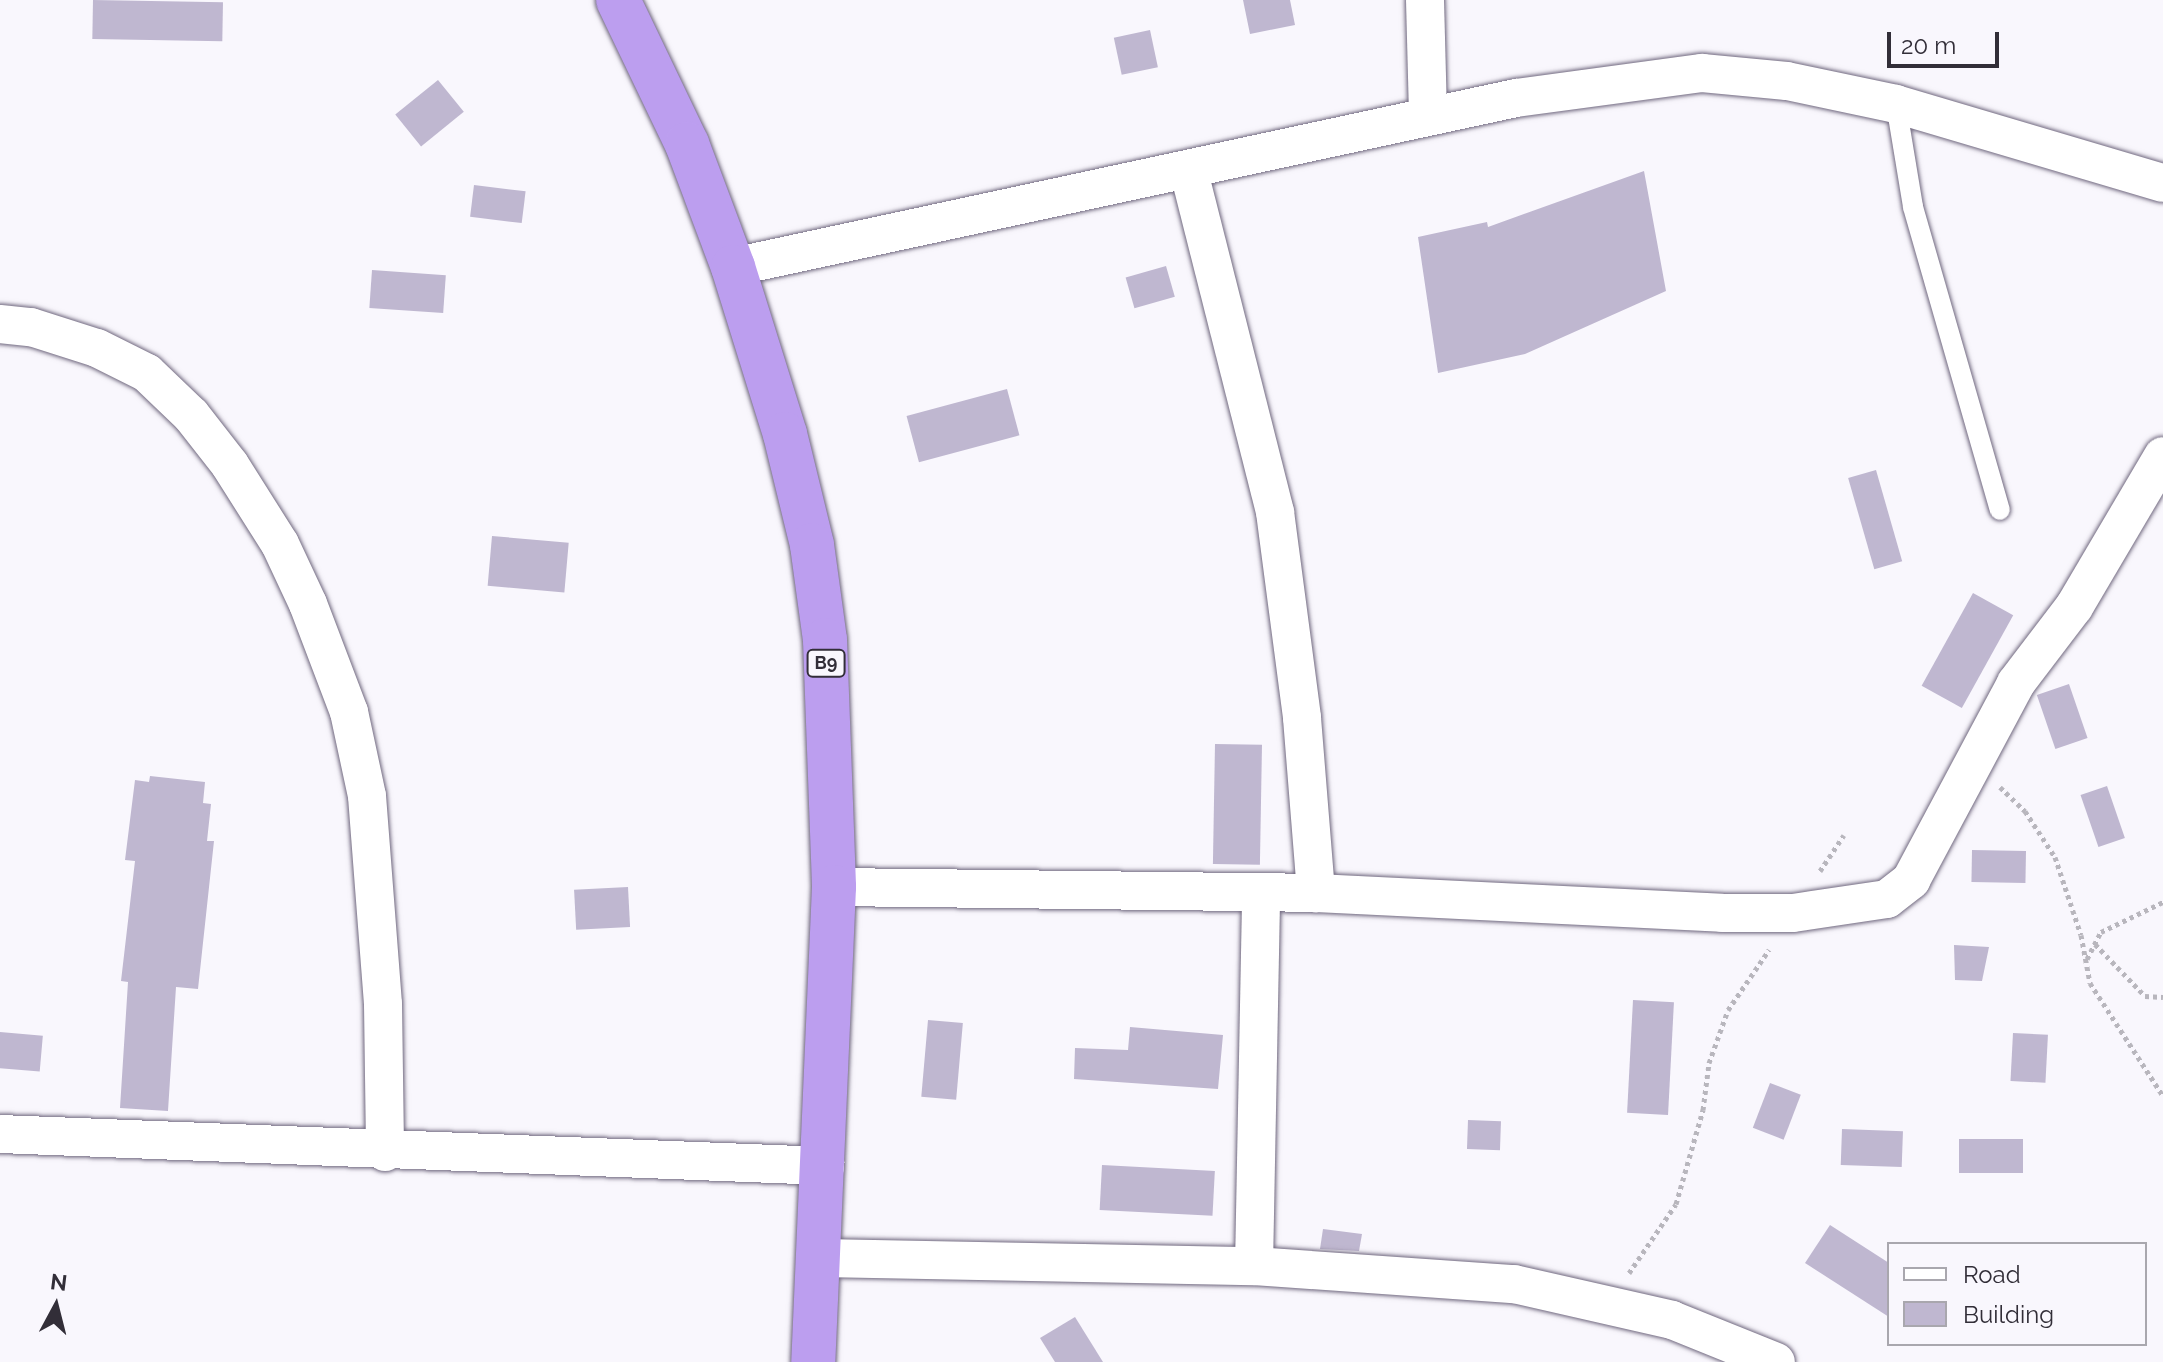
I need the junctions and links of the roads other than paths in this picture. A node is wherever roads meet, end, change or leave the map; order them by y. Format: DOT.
graph roads {
  1 [pos="618,0"];
  2 [pos="1425,0"];
  3 [pos="1896,104"];
  4 [pos="1428,115"];
  5 [pos="1189,172"];
  6 [pos="2163,183"];
  7 [pos="733,267"];
  8 [pos="0,324"];
  9 [pos="2163,456"];
  10 [pos="2000,510"];
  11 [pos="834,887"];
  12 [pos="1261,893"];
  13 [pos="1316,893"];
  14 [pos="0,1134"];
  15 [pos="385,1152"];
  16 [pos="825,1166"];
  17 [pos="821,1258"];
  18 [pos="1254,1266"];
  19 [pos="813,1362"];
  20 [pos="1776,1362"];
  1 -- 7 [label="highway, B9"];
  2 -- 4 [label="street"];
  3 -- 4 [label="street"];
  3 -- 6 [label="street"];
  3 -- 10 [label="lane"];
  4 -- 5 [label="street"];
  5 -- 7 [label="street"];
  5 -- 13 [label="street"];
  7 -- 11 [label="highway, B9"];
  8 -- 15 [label="street"];
  9 -- 13 [label="street"];
  11 -- 12 [label="street"];
  11 -- 16 [label="highway, B9"];
  12 -- 13 [label="street"];
  12 -- 18 [label="street"];
  14 -- 15 [label="street"];
  15 -- 16 [label="street"];
  16 -- 17 [label="highway, B9"];
  17 -- 18 [label="street"];
  17 -- 19 [label="highway, B9"];
  18 -- 20 [label="street"];
}
